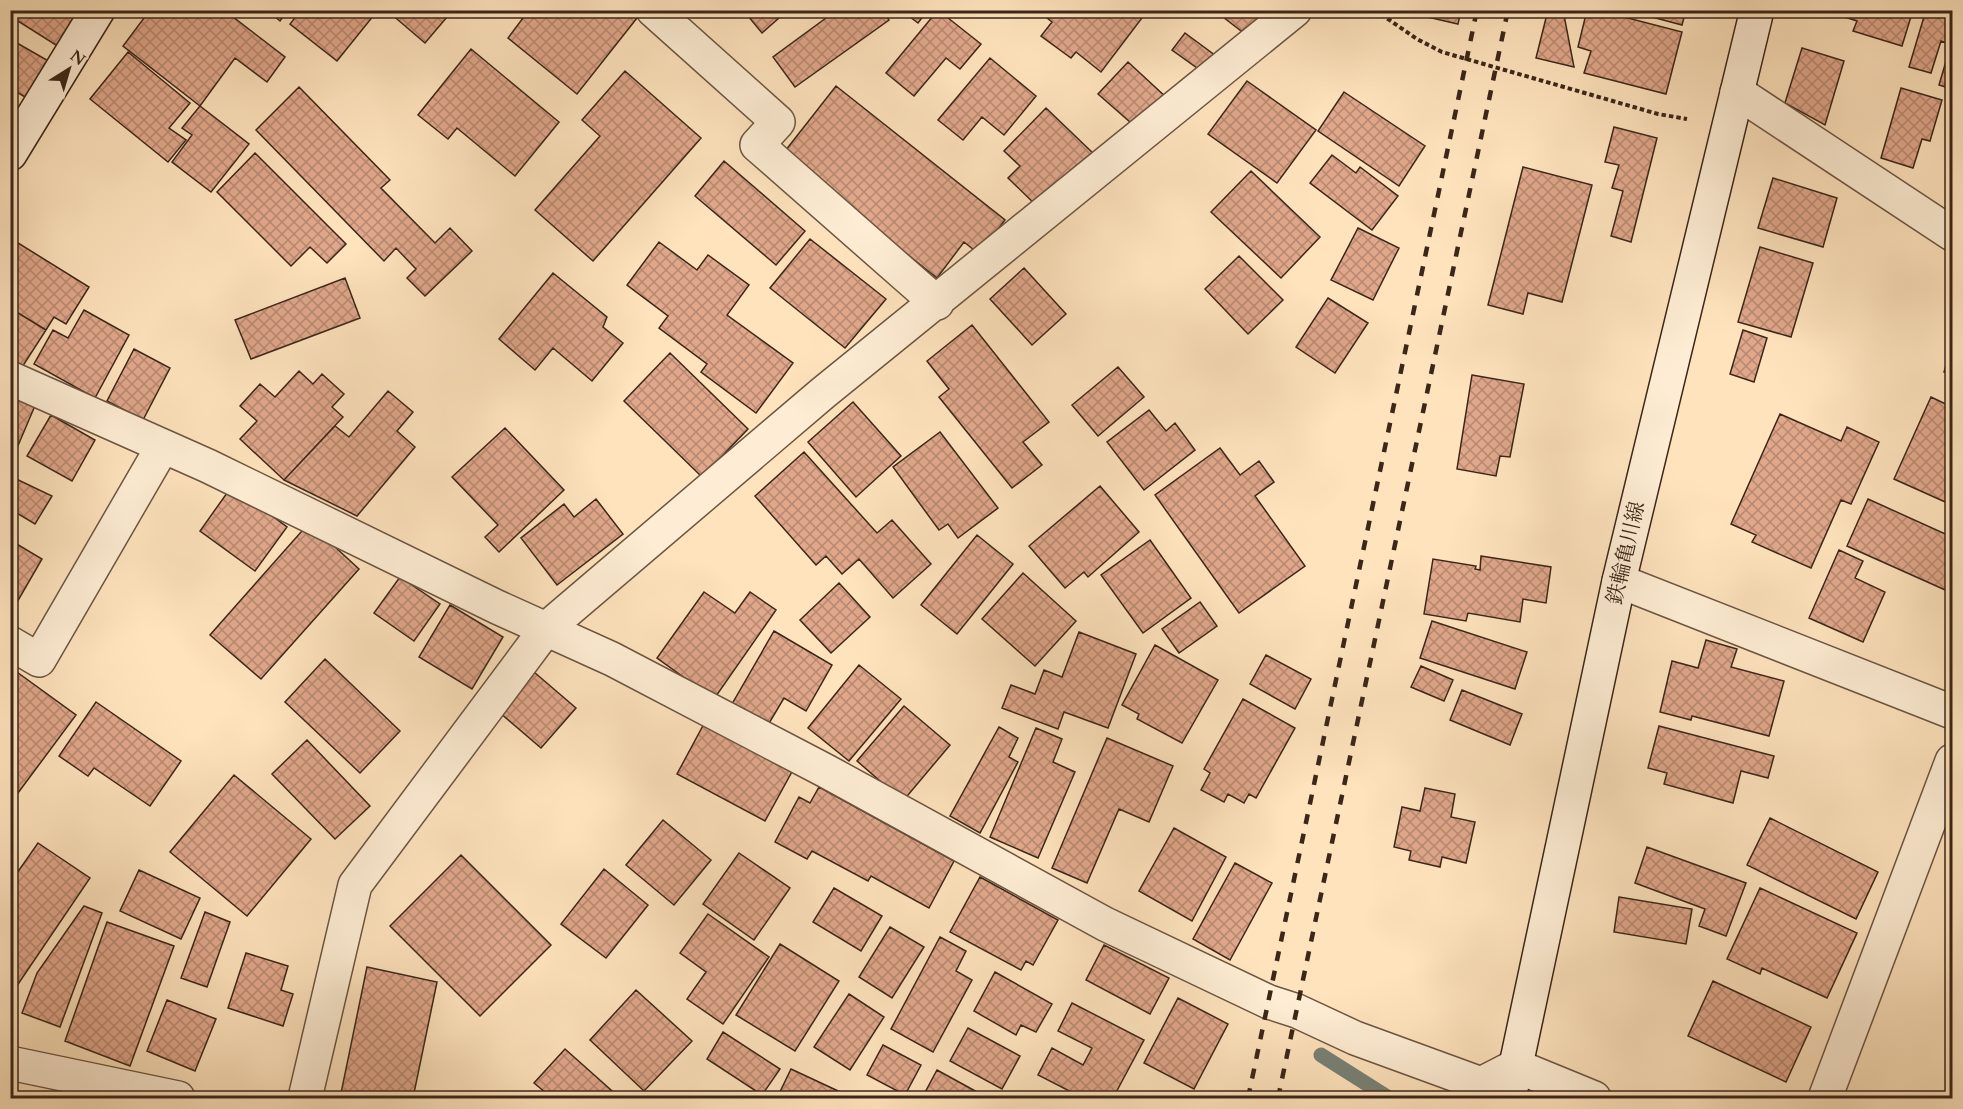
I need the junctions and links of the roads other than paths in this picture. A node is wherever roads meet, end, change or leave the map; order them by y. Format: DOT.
graph roads {
  1 [pos="98,10"];
  2 [pos="653,10"];
  3 [pos="1295,10"];
  4 [pos="1757,10"];
  5 [pos="1737,92"];
  6 [pos="10,154"];
  7 [pos="1953,234"];
  8 [pos="937,303"];
  9 [pos="10,378"];
  10 [pos="163,446"];
  11 [pos="1619,582"];
  12 [pos="546,629"];
  13 [pos="10,643"];
  14 [pos="1953,712"];
  15 [pos="1953,761"];
  16 [pos="10,1063"];
  17 [pos="1516,1066"];
  18 [pos="178,1098"];
  19 [pos="305,1098"];
  20 [pos="1509,1098"];
  21 [pos="1594,1098"];
  22 [pos="1825,1098"];
  1 -- 6 [label="street"];
  2 -- 8 [label="street"];
  3 -- 8 [label="street"];
  4 -- 5 [label="street, 鉄輪亀川線"];
  5 -- 7 [label="street"];
  5 -- 11 [label="street, 鉄輪亀川線"];
  8 -- 12 [label="street"];
  9 -- 10 [label="street"];
  10 -- 12 [label="street"];
  10 -- 13 [label="street"];
  11 -- 14 [label="street"];
  11 -- 17 [label="street, 鉄輪亀川線"];
  12 -- 17 [label="street"];
  12 -- 19 [label="street"];
  15 -- 22 [label="street"];
  16 -- 18 [label="street"];
  17 -- 20 [label="street, 鉄輪亀川線"];
  17 -- 21 [label="street"];
}
